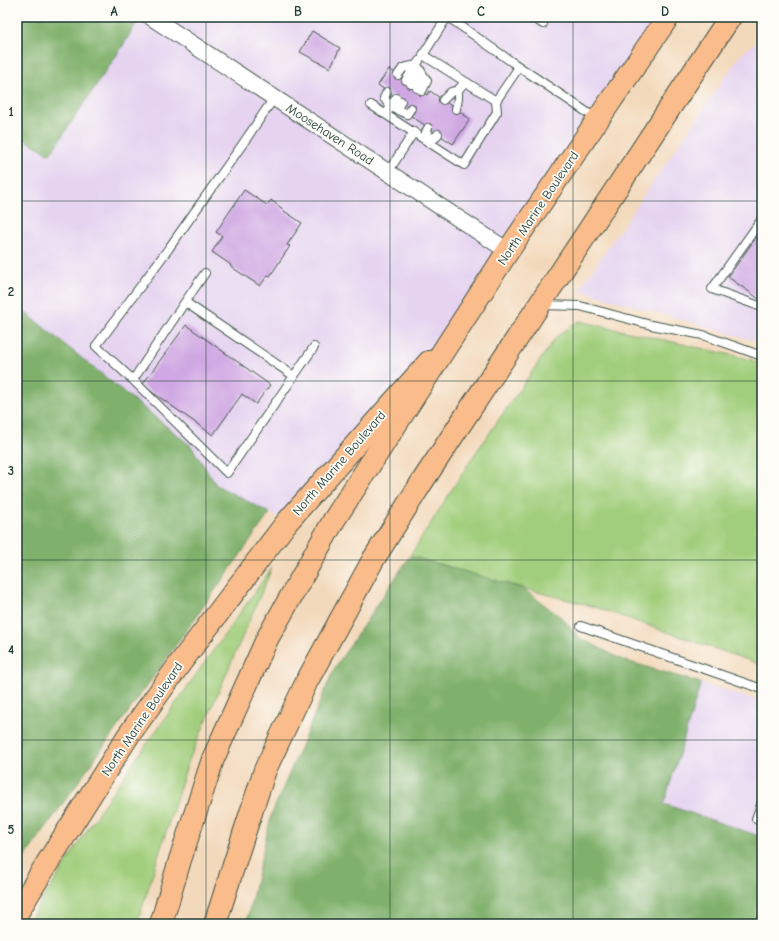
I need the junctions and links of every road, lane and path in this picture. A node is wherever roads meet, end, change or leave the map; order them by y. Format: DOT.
graph roads {
  1 [pos="151,17"];
  2 [pos="447,17"];
  3 [pos="532,17"];
  4 [pos="668,17"];
  5 [pos="730,17"];
  6 [pos="543,24"];
  7 [pos="422,55"];
  8 [pos="417,65"];
  9 [pos="519,67"];
  10 [pos="398,75"];
  11 [pos="465,82"];
  12 [pos="458,90"];
  13 [pos="387,92"];
  14 [pos="274,98"];
  15 [pos="443,100"];
  16 [pos="496,101"];
  17 [pos="371,105"];
  18 [pos="456,108"];
  19 [pos="389,111"];
  20 [pos="598,119"];
  21 [pos="428,128"];
  22 [pos="414,132"];
  23 [pos="438,134"];
  24 [pos="428,139"];
  25 [pos="388,172"];
  26 [pos="762,219"];
  27 [pos="508,251"];
  28 [pos="205,274"];
  29 [pos="185,302"];
  30 [pos="540,305"];
  31 [pos="762,307"];
  32 [pos="460,326"];
  33 [pos="314,347"];
  34 [pos="762,356"];
  35 [pos="294,376"];
  36 [pos="133,380"];
  37 [pos="581,626"];
  38 [pos="762,689"];
  39 [pos="762,802"];
  40 [pos="762,821"];
  41 [pos="17,913"];
  42 [pos="161,924"];
  43 [pos="215,924"];
  1 -- 14 [label="street, Moosehaven Road"];
  2 -- 7 [label="lane"];
  2 -- 9 [label="lane"];
  3 -- 6 [label="lane"];
  4 -- 20 [label="main road, North Marine Boulevard"];
  5 -- 30 [label="main road"];
  7 -- 8 [label="lane"];
  7 -- 11 [label="lane"];
  8 -- 8 [label="lane"];
  8 -- 10 [label="lane"];
  9 -- 16 [label="lane"];
  9 -- 20 [label="lane"];
  11 -- 12 [label="lane"];
  11 -- 16 [label="lane"];
  12 -- 15 [label="lane"];
  12 -- 18 [label="lane"];
  13 -- 19 [label="lane"];
  14 -- 25 [label="street, Moosehaven Road"];
  14 -- 36 [label="lane"];
  16 -- 24 [label="lane"];
  17 -- 19 [label="lane"];
  19 -- 19 [label="lane"];
  19 -- 22 [label="lane"];
  20 -- 27 [label="main road, North Marine Boulevard"];
  21 -- 24 [label="lane"];
  22 -- 24 [label="lane"];
  22 -- 25 [label="lane"];
  23 -- 24 [label="lane"];
  25 -- 27 [label="street, Moosehaven Road"];
  26 -- 31 [label="lane"];
  27 -- 32 [label="main road, North Marine Boulevard"];
  28 -- 29 [label="lane"];
  29 -- 35 [label="lane"];
  29 -- 36 [label="lane"];
  30 -- 34 [label="lane"];
  30 -- 43 [label="main road"];
  32 -- 41 [label="main road, North Marine Boulevard"];
  32 -- 42 [label="main road"];
  33 -- 35 [label="lane"];
  35 -- 36 [label="lane"];
  37 -- 38 [label="lane"];
  39 -- 40 [label="lane"];
}
